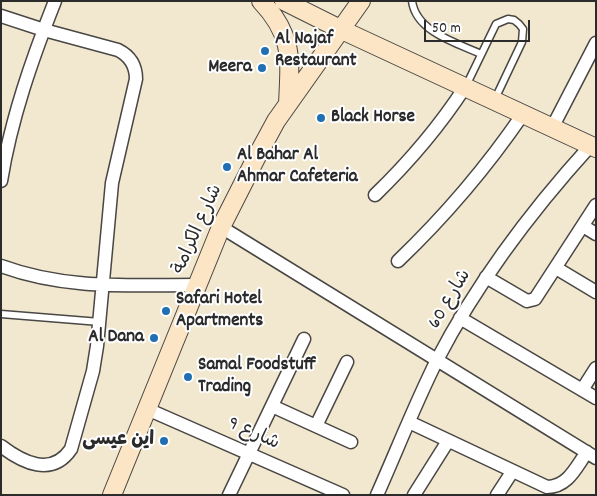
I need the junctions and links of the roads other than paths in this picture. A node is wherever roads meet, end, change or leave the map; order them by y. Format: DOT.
graph roads {
  1 [pos="55,1"];
  2 [pos="261,1"];
  3 [pos="284,1"];
  4 [pos="361,1"];
  5 [pos="412,1"];
  6 [pos="1,16"];
  7 [pos="44,30"];
  8 [pos="342,30"];
  9 [pos="596,43"];
  10 [pos="481,54"];
  11 [pos="465,87"];
  12 [pos="494,101"];
  13 [pos="288,104"];
  14 [pos="523,114"];
  15 [pos="552,128"];
  16 [pos="593,147"];
  17 [pos="4,148"];
  18 [pos="1,181"];
  19 [pos="375,195"];
  20 [pos="596,205"];
  21 [pos="583,226"];
  22 [pos="221,227"];
  23 [pos="596,234"];
  24 [pos="398,261"];
  25 [pos="1,266"];
  26 [pos="556,268"];
  27 [pos="486,277"];
  28 [pos="198,284"];
  29 [pos="104,285"];
  30 [pos="596,292"];
  31 [pos="1,314"];
  32 [pos="460,318"];
  33 [pos="100,322"];
  34 [pos="304,339"];
  35 [pos="437,361"];
  36 [pos="348,362"];
  37 [pos="596,368"];
  38 [pos="582,390"];
  39 [pos="596,398"];
  40 [pos="272,406"];
  41 [pos="147,409"];
  42 [pos="409,422"];
  43 [pos="316,426"];
  44 [pos="448,441"];
  45 [pos="351,442"];
  46 [pos="1,446"];
  47 [pos="249,454"];
  48 [pos="591,455"];
  49 [pos="512,472"];
  50 [pos="112,495"];
  51 [pos="229,495"];
  52 [pos="343,495"];
  53 [pos="377,495"];
  54 [pos="414,495"];
  55 [pos="497,495"];
  1 -- 7 [label="street"];
  2 -- 13 [label="main road"];
  3 -- 8 [label="main road"];
  4 -- 8 [label="main road, شارع الكرامة"];
  5 -- 10 [label="lane"];
  6 -- 7 [label="street"];
  7 -- 17 [label="street"];
  7 -- 29 [label="street"];
  8 -- 11 [label="main road"];
  8 -- 13 [label="main road, شارع الكرامة"];
  9 -- 15 [label="street"];
  10 -- 11 [label="lane"];
  10 -- 12 [label="lane"];
  11 -- 12 [label="main road"];
  11 -- 19 [label="street"];
  12 -- 14 [label="main road"];
  13 -- 22 [label="main road, شارع الكرامة"];
  14 -- 15 [label="main road"];
  14 -- 24 [label="street"];
  15 -- 16 [label="main road"];
  16 -- 27 [label="street, شارع 60"];
  17 -- 18 [label="street"];
  20 -- 21 [label="street"];
  21 -- 23 [label="street"];
  21 -- 26 [label="street"];
  22 -- 28 [label="main road, شارع الكرامة"];
  22 -- 35 [label="street"];
  25 -- 29 [label="street"];
  26 -- 27 [label="street"];
  26 -- 30 [label="street"];
  27 -- 32 [label="street, شارع 60"];
  28 -- 29 [label="street"];
  28 -- 41 [label="main road, شارع الكرامة"];
  29 -- 33 [label="street"];
  31 -- 33 [label="lane"];
  32 -- 35 [label="street, شارع 60"];
  32 -- 38 [label="street"];
  33 -- 46 [label="street"];
  34 -- 40 [label="street"];
  35 -- 42 [label="street, شارع 60"];
  35 -- 48 [label="street"];
  36 -- 43 [label="street"];
  37 -- 38 [label="street"];
  38 -- 39 [label="street"];
  40 -- 43 [label="street"];
  40 -- 47 [label="street"];
  41 -- 47 [label="street, شارع 9"];
  41 -- 50 [label="main road, شارع الكرامة"];
  42 -- 44 [label="street"];
  42 -- 53 [label="street, شارع 60"];
  43 -- 45 [label="street"];
  44 -- 49 [label="street"];
  44 -- 54 [label="street"];
  47 -- 51 [label="street"];
  47 -- 52 [label="street, شارع 9"];
  48 -- 49 [label="street"];
  49 -- 55 [label="street"];
}
